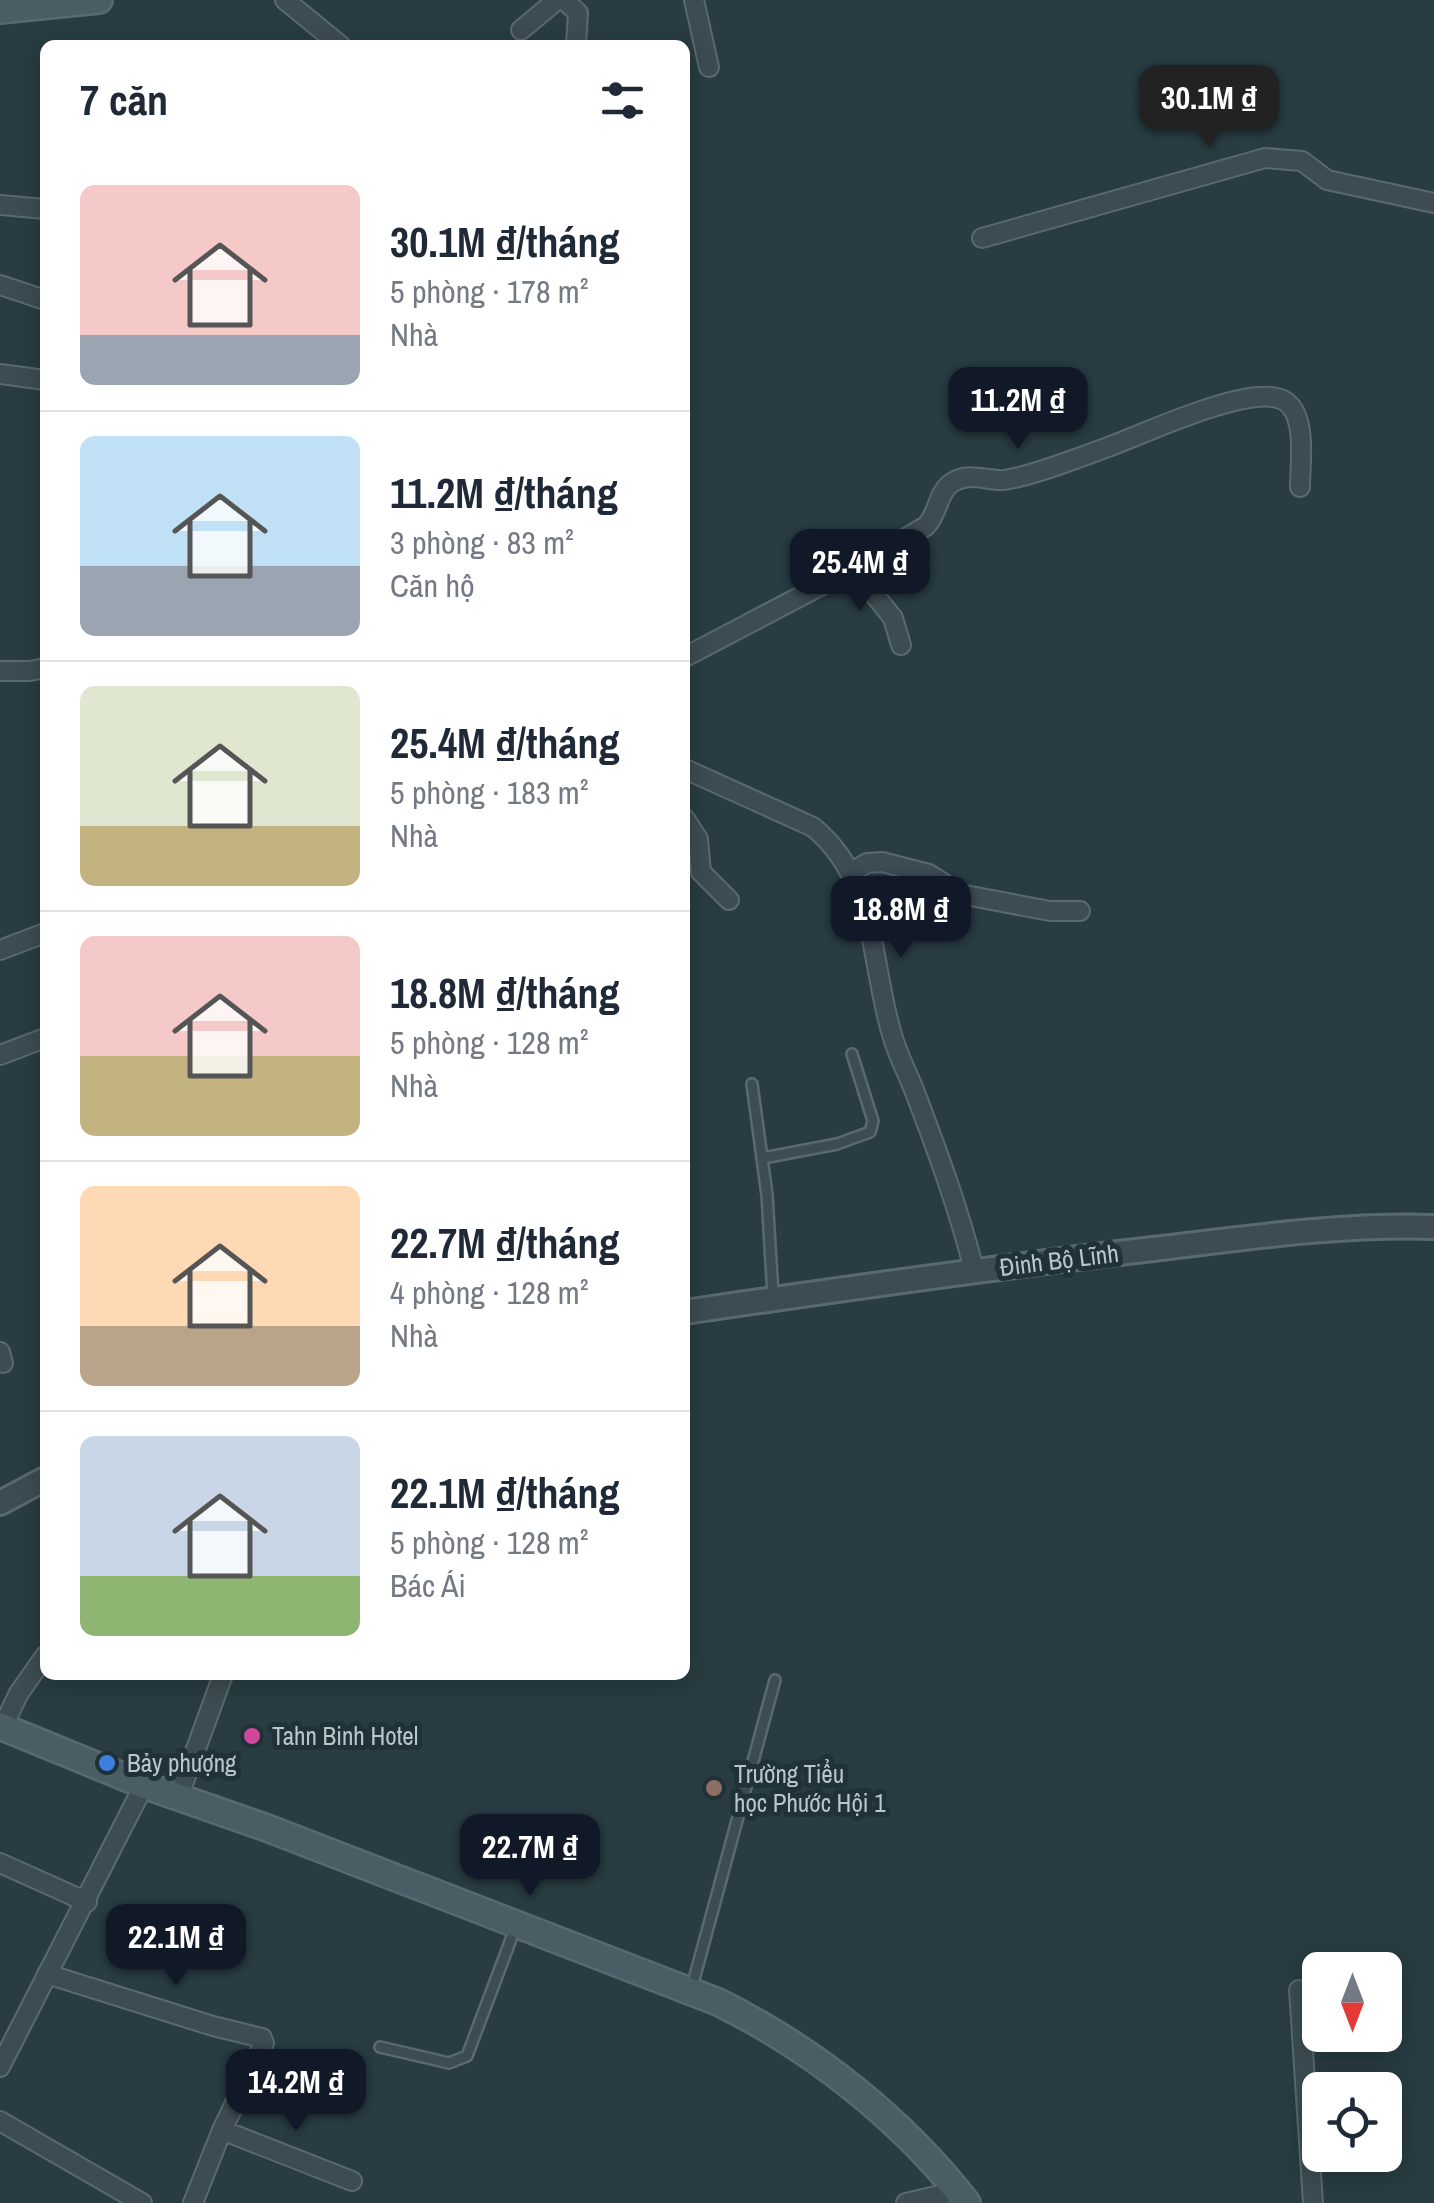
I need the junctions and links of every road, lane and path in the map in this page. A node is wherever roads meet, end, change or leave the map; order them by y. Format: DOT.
graph roads {
  1 [pos="99,0"];
  2 [pos="284,0"];
  3 [pos="561,0"];
  4 [pos="694,0"];
  5 [pos="0,10"];
  6 [pos="521,30"];
  7 [pos="334,40"];
  8 [pos="577,40"];
  9 [pos="710,68"];
  10 [pos="1434,203"];
  11 [pos="0,205"];
  12 [pos="40,209"];
  13 [pos="982,238"];
  14 [pos="0,285"];
  15 [pos="40,298"];
  16 [pos="0,374"];
  17 [pos="40,379"];
  18 [pos="1300,487"];
  19 [pos="853,568"];
  20 [pos="901,645"];
  21 [pos="690,654"];
  22 [pos="40,669"];
  23 [pos="0,671"];
  24 [pos="690,771"];
  25 [pos="690,827"];
  26 [pos="850,873"];
  27 [pos="729,900"];
  28 [pos="1080,910"];
  29 [pos="40,935"];
  30 [pos="0,950"];
  31 [pos="40,1040"];
  32 [pos="852,1054"];
  33 [pos="0,1055"];
  34 [pos="752,1084"];
  35 [pos="763,1158"];
  36 [pos="1434,1227"];
  37 [pos="974,1270"];
  38 [pos="773,1299"];
  39 [pos="690,1311"];
  40 [pos="40,1483"];
  41 [pos="0,1503"];
  42 [pos="40,1663"];
  43 [pos="221,1680"];
  44 [pos="775,1680"];
  45 [pos="1,1727"];
  46 [pos="144,1786"];
  47 [pos="178,1798"];
  48 [pos="0,1863"];
  49 [pos="87,1902"];
  50 [pos="517,1923"];
  51 [pos="47,1974"];
  52 [pos="692,1990"];
  53 [pos="1299,1990"];
  54 [pos="380,2047"];
  55 [pos="0,2068"];
  56 [pos="0,2121"];
  57 [pos="222,2130"];
  58 [pos="352,2182"];
  59 [pos="962,2197"];
  60 [pos="142,2203"];
  61 [pos="193,2203"];
  62 [pos="906,2203"];
  63 [pos="1313,2203"];
  1 -- 5 [label="main road"];
  2 -- 7 [label="street"];
  3 -- 6 [label="street"];
  3 -- 8 [label="street"];
  4 -- 9 [label="street"];
  10 -- 13 [label="street"];
  11 -- 12 [label="street"];
  14 -- 15 [label="street"];
  16 -- 17 [label="street"];
  18 -- 19 [label="street"];
  19 -- 20 [label="street"];
  19 -- 21 [label="street"];
  22 -- 23 [label="street"];
  24 -- 26 [label="street"];
  25 -- 27 [label="street"];
  26 -- 28 [label="street"];
  26 -- 37 [label="street"];
  29 -- 30 [label="street"];
  31 -- 33 [label="street"];
  32 -- 35 [label="lane"];
  34 -- 35 [label="lane"];
  35 -- 38 [label="lane"];
  36 -- 37 [label="street, Đinh Bộ Lĩnh"];
  37 -- 38 [label="street, Đinh Bộ Lĩnh"];
  38 -- 39 [label="street, Đinh Bộ Lĩnh"];
  40 -- 41 [label="street"];
  42 -- 45 [label="street"];
  43 -- 47 [label="street"];
  44 -- 52 [label="lane"];
  45 -- 46 [label="main road"];
  46 -- 47 [label="main road"];
  46 -- 49 [label="street"];
  47 -- 50 [label="main road"];
  48 -- 49 [label="street"];
  49 -- 51 [label="street"];
  50 -- 52 [label="main road"];
  50 -- 54 [label="lane"];
  51 -- 55 [label="street"];
  51 -- 57 [label="street"];
  52 -- 59 [label="main road"];
  53 -- 63 [label="street"];
  56 -- 60 [label="street"];
  57 -- 58 [label="street"];
  57 -- 61 [label="street"];
  59 -- 62 [label="street"];
}
